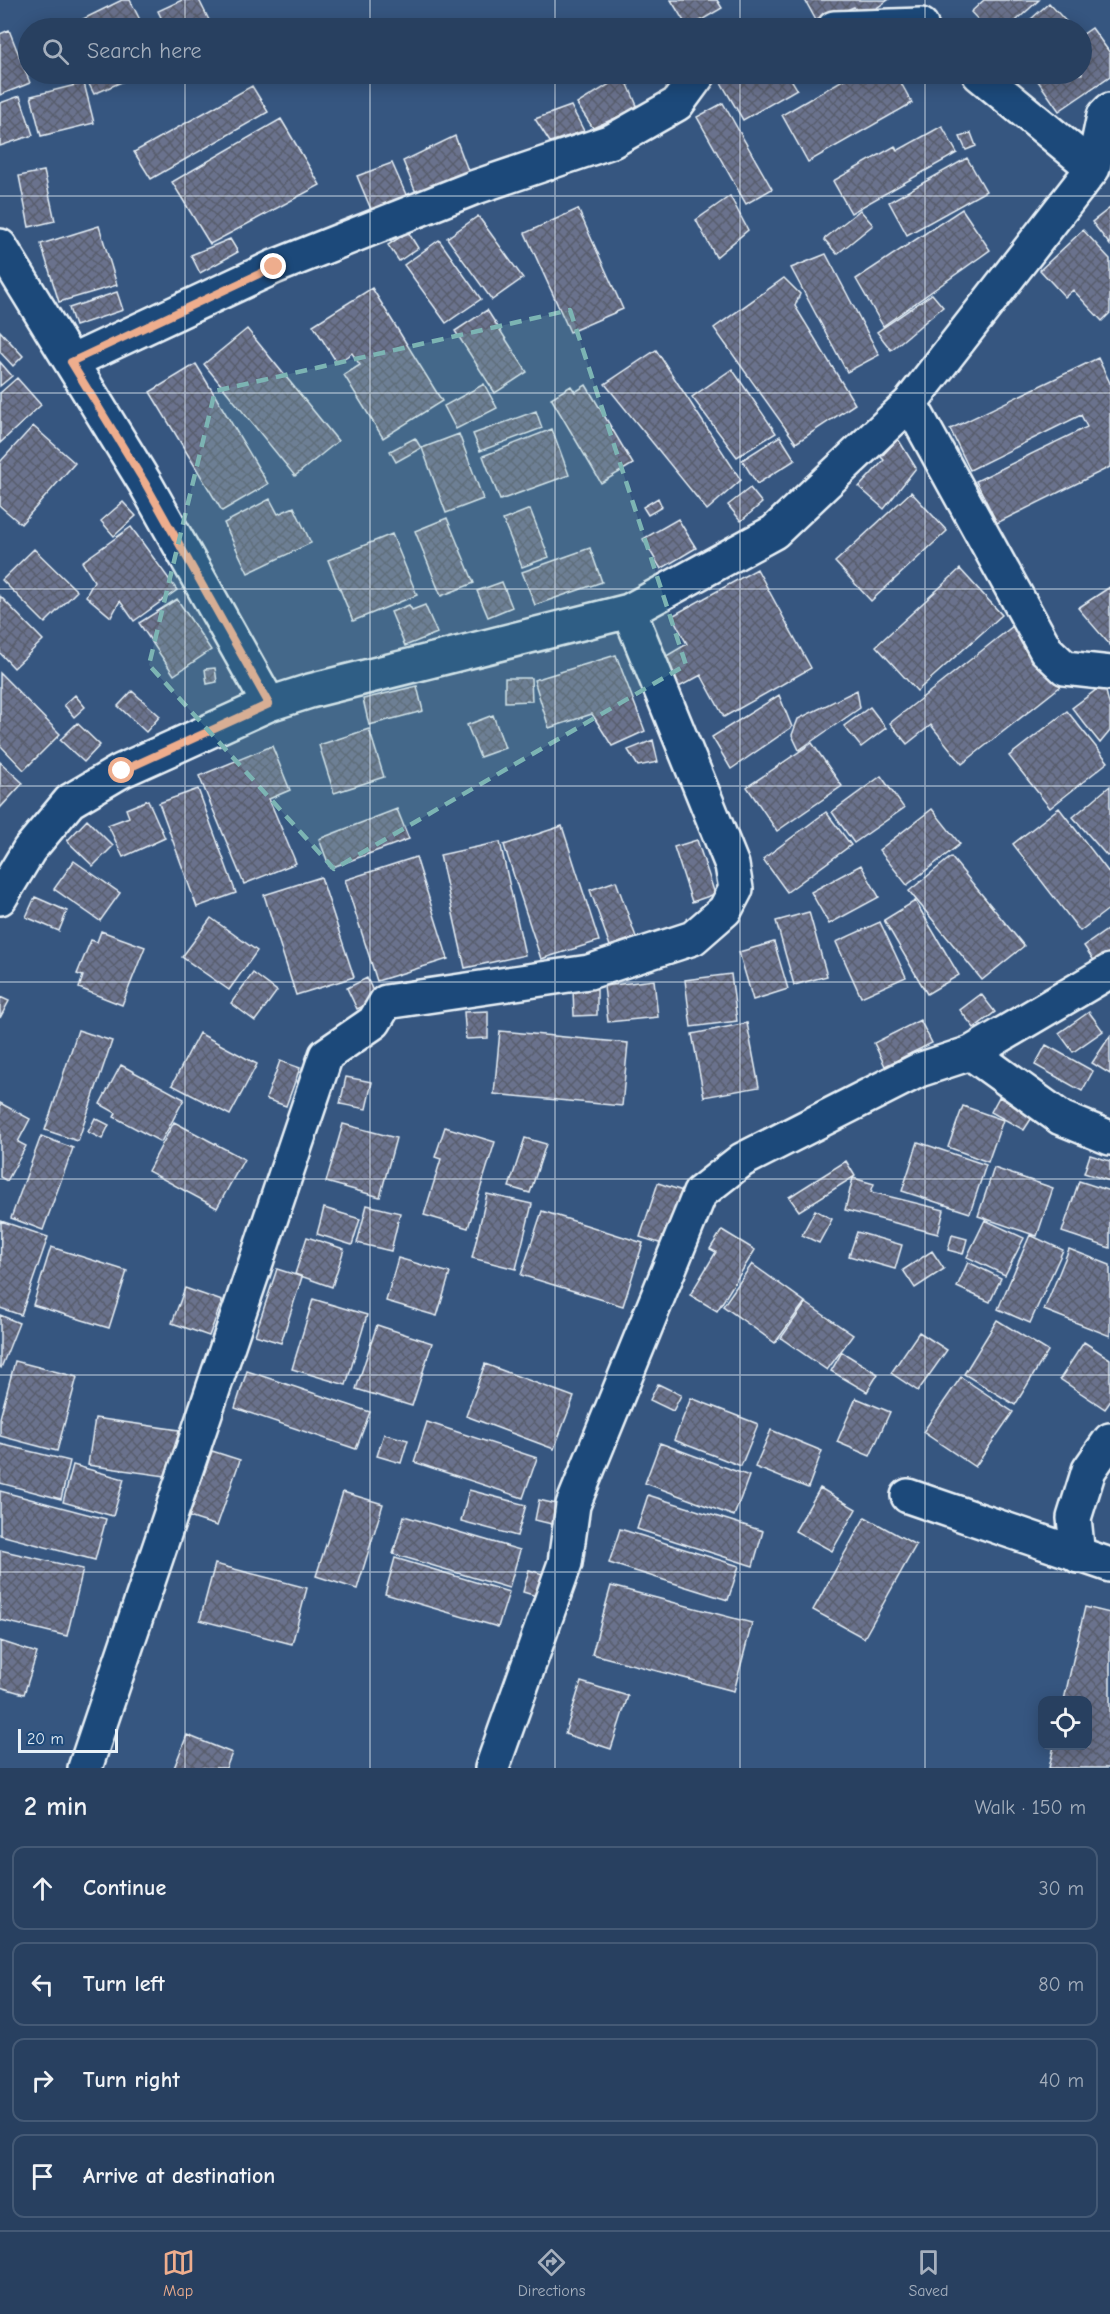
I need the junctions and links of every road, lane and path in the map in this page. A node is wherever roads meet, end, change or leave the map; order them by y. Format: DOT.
graph roads {
  1 [pos="692,84"];
  2 [pos="991,84"];
  3 [pos="1110,110"];
  4 [pos="1093,168"];
  5 [pos="0,246"];
  6 [pos="71,362"];
  7 [pos="910,403"];
  8 [pos="629,611"];
  9 [pos="1110,673"];
  10 [pos="269,704"];
  11 [pos="0,898"];
  12 [pos="1110,971"];
  13 [pos="971,1053"];
  14 [pos="1110,1138"];
  15 [pos="1110,1440"];
  16 [pos="908,1496"];
  17 [pos="1078,1556"];
  18 [pos="1110,1565"];
  19 [pos="85,1768"];
  20 [pos="492,1768"];
  1 -- 6 [label="street"];
  2 -- 4 [label="street"];
  3 -- 4 [label="street"];
  4 -- 7 [label="street"];
  5 -- 6 [label="street"];
  6 -- 10 [label="street"];
  7 -- 8 [label="street"];
  7 -- 9 [label="street"];
  8 -- 10 [label="street"];
  8 -- 19 [label="street"];
  10 -- 11 [label="street"];
  12 -- 13 [label="street"];
  13 -- 14 [label="street"];
  13 -- 20 [label="street"];
  15 -- 17 [label="street"];
  16 -- 17 [label="street"];
  17 -- 18 [label="street"];
}
